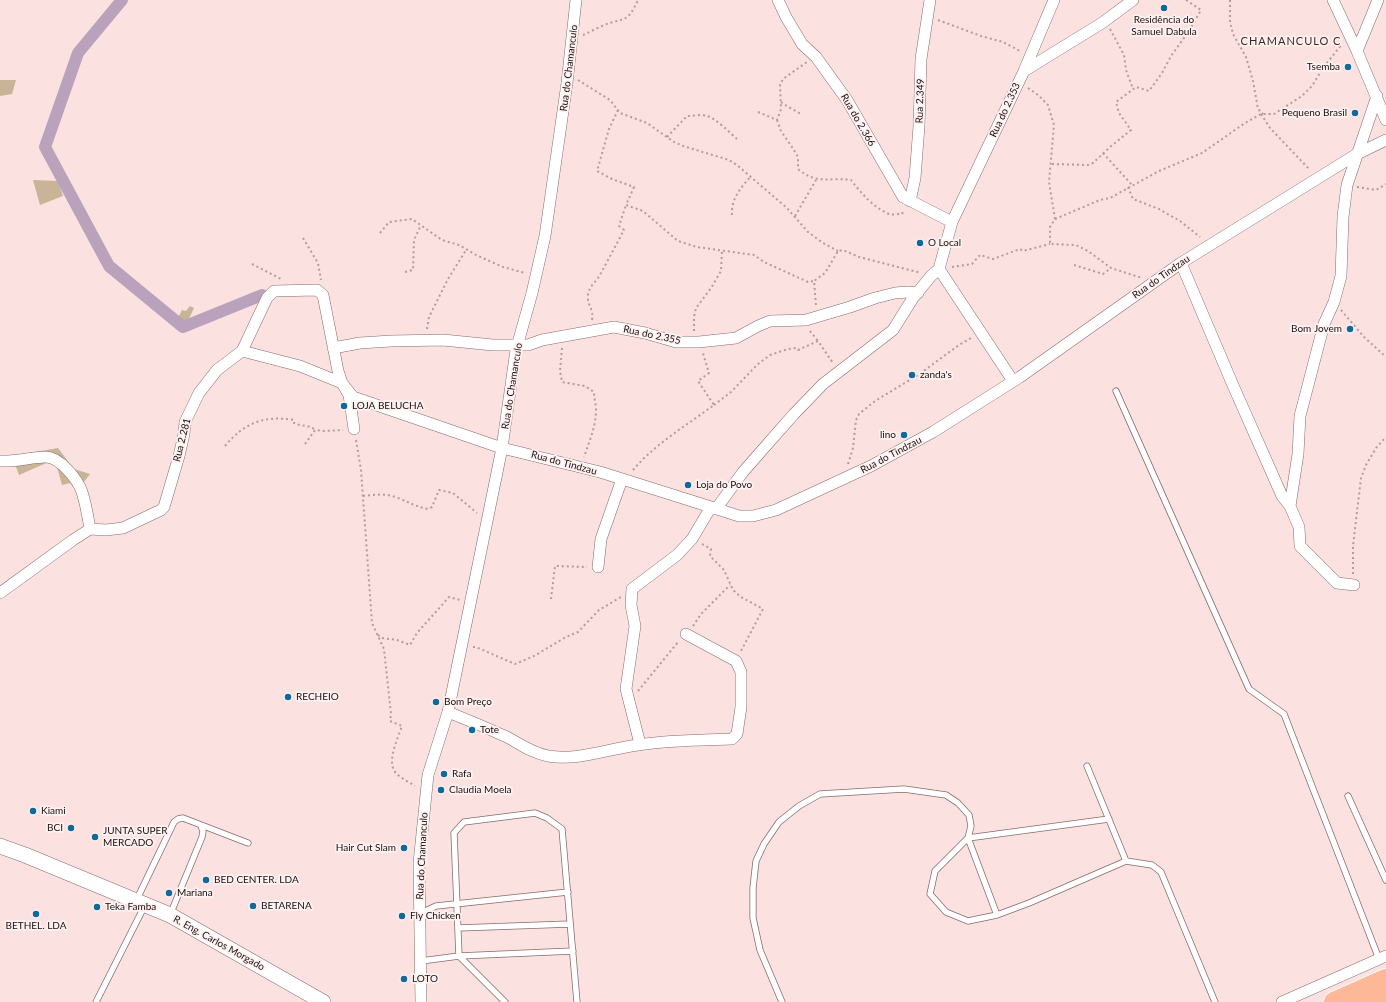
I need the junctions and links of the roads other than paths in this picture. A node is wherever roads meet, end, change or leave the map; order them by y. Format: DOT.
graph roads {
  1 [pos="576,0"];
  2 [pos="778,0"];
  3 [pos="930,0"];
  4 [pos="1054,0"];
  5 [pos="1133,0"];
  6 [pos="1333,0"];
  7 [pos="1378,0"];
  8 [pos="1357,51"];
  9 [pos="1024,71"];
  10 [pos="1377,96"];
  11 [pos="1386,120"];
  12 [pos="1386,140"];
  13 [pos="1357,154"];
  14 [pos="910,201"];
  15 [pos="952,222"];
  16 [pos="1181,263"];
  17 [pos="935,272"];
  18 [pos="918,293"];
  19 [pos="517,346"];
  20 [pos="333,348"];
  21 [pos="242,351"];
  22 [pos="1013,381"];
  23 [pos="342,383"];
  24 [pos="1116,391"];
  25 [pos="354,429"];
  26 [pos="502,448"];
  27 [pos="0,461"];
  28 [pos="625,480"];
  29 [pos="1290,506"];
  30 [pos="714,508"];
  31 [pos="90,529"];
  32 [pos="598,568"];
  33 [pos="1354,585"];
  34 [pos="0,593"];
  35 [pos="686,634"];
  36 [pos="448,712"];
  37 [pos="640,744"];
  38 [pos="1088,766"];
  39 [pos="1348,796"];
  40 [pos="1109,819"];
  41 [pos="201,826"];
  42 [pos="968,838"];
  43 [pos="248,842"];
  44 [pos="0,846"];
  45 [pos="1126,861"];
  46 [pos="1386,880"];
  47 [pos="568,892"];
  48 [pos="141,903"];
  49 [pos="457,904"];
  50 [pos="419,914"];
  51 [pos="170,915"];
  52 [pos="997,915"];
  53 [pos="570,924"];
  54 [pos="458,928"];
  55 [pos="573,951"];
  56 [pos="459,956"];
  57 [pos="1382,957"];
  58 [pos="421,961"];
  59 [pos="1386,979"];
  60 [pos="1386,994"];
  61 [pos="96,1002"];
  62 [pos="323,1002"];
  63 [pos="421,1002"];
  64 [pos="505,1002"];
  65 [pos="577,1002"];
  66 [pos="782,1002"];
  67 [pos="1215,1002"];
  68 [pos="1282,1002"];
  69 [pos="1334,1002"];
  70 [pos="1369,1002"];
  1 -- 19 [label="street, Rua do Chamanculo"];
  2 -- 14 [label="street, Rua do 2.366"];
  3 -- 14 [label="street, Rua 2.349"];
  4 -- 9 [label="street"];
  5 -- 9 [label="street, Rua do 2.353"];
  6 -- 8 [label="street"];
  7 -- 8 [label="street"];
  8 -- 10 [label="street"];
  9 -- 15 [label="street, Rua do 2.353"];
  10 -- 11 [label="street"];
  10 -- 13 [label="street"];
  12 -- 13 [label="street, Rua do Tindzau"];
  13 -- 16 [label="street, Rua do Tindzau"];
  13 -- 29 [label="street"];
  14 -- 15 [label="street, Rua do 2.366"];
  15 -- 17 [label="street, Rua do 2.353"];
  16 -- 22 [label="street, Rua do Tindzau"];
  16 -- 29 [label="street"];
  17 -- 18 [label="street"];
  17 -- 22 [label="street"];
  18 -- 19 [label="street, Rua do 2.355"];
  18 -- 30 [label="street"];
  19 -- 20 [label="street, Rua do 2.355"];
  19 -- 26 [label="street, Rua do Chamanculo"];
  20 -- 21 [label="street, Rua 2.281"];
  20 -- 23 [label="street, Rua do Tindzau"];
  21 -- 23 [label="street, Rua do Tindzau"];
  21 -- 31 [label="street, Rua 2.281"];
  22 -- 30 [label="street, Rua do Tindzau"];
  23 -- 25 [label="street"];
  23 -- 26 [label="street, Rua do Tindzau"];
  24 -- 57 [label="lane"];
  26 -- 28 [label="street, Rua do Tindzau"];
  26 -- 36 [label="street, Rua do Chamanculo"];
  27 -- 31 [label="street"];
  28 -- 30 [label="street, Rua do Tindzau"];
  28 -- 32 [label="street"];
  29 -- 33 [label="street"];
  30 -- 37 [label="street"];
  31 -- 34 [label="street"];
  35 -- 37 [label="street"];
  36 -- 37 [label="street"];
  36 -- 50 [label="street, Rua do Chamanculo"];
  38 -- 40 [label="lane"];
  39 -- 46 [label="lane"];
  40 -- 42 [label="lane"];
  40 -- 45 [label="lane"];
  41 -- 43 [label="lane"];
  41 -- 48 [label="lane"];
  41 -- 51 [label="lane"];
  42 -- 52 [label="lane"];
  42 -- 52 [label="lane"];
  42 -- 66 [label="lane"];
  44 -- 48 [label="street, R. Eng. Carlos Morgado"];
  45 -- 52 [label="lane"];
  45 -- 67 [label="lane"];
  47 -- 49 [label="lane"];
  47 -- 49 [label="lane"];
  47 -- 53 [label="lane"];
  48 -- 51 [label="street, R. Eng. Carlos Morgado"];
  48 -- 61 [label="lane"];
  49 -- 50 [label="lane"];
  49 -- 54 [label="lane"];
  50 -- 58 [label="street, Rua do Chamanculo"];
  51 -- 62 [label="street, R. Eng. Carlos Morgado"];
  53 -- 54 [label="lane"];
  53 -- 55 [label="lane"];
  54 -- 56 [label="lane"];
  55 -- 56 [label="lane"];
  55 -- 65 [label="lane"];
  56 -- 58 [label="lane"];
  56 -- 64 [label="lane"];
  57 -- 68 [label="street"];
  58 -- 63 [label="street, Rua do Chamanculo"];
  59 -- 69 [label="highway"];
  60 -- 70 [label="highway"];
}
